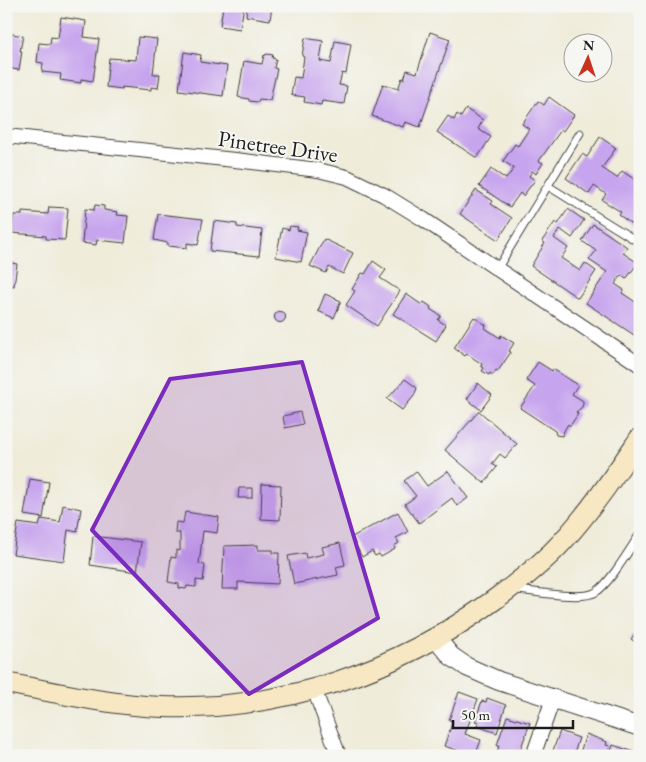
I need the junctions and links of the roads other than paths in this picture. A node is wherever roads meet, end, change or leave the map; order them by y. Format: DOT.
graph roads {
  1 [pos="580,133"];
  2 [pos="6,136"];
  3 [pos="548,186"];
  4 [pos="640,244"];
  5 [pos="497,269"];
  6 [pos="640,365"];
  7 [pos="640,438"];
  8 [pos="640,534"];
  9 [pos="508,590"];
  10 [pos="436,638"];
  11 [pos="6,683"];
  12 [pos="314,689"];
  13 [pos="553,699"];
  14 [pos="640,727"];
  15 [pos="339,756"];
  16 [pos="533,756"];
  1 -- 3 [label="lane"];
  2 -- 5 [label="street, Pinetree Drive"];
  3 -- 4 [label="lane"];
  3 -- 5 [label="lane"];
  5 -- 6 [label="street, Pinetree Drive"];
  7 -- 9 [label="main road"];
  8 -- 9 [label="lane"];
  9 -- 10 [label="main road"];
  10 -- 12 [label="main road"];
  10 -- 13 [label="street"];
  11 -- 12 [label="main road"];
  12 -- 15 [label="street"];
  13 -- 14 [label="street"];
  13 -- 16 [label="street"];
}
